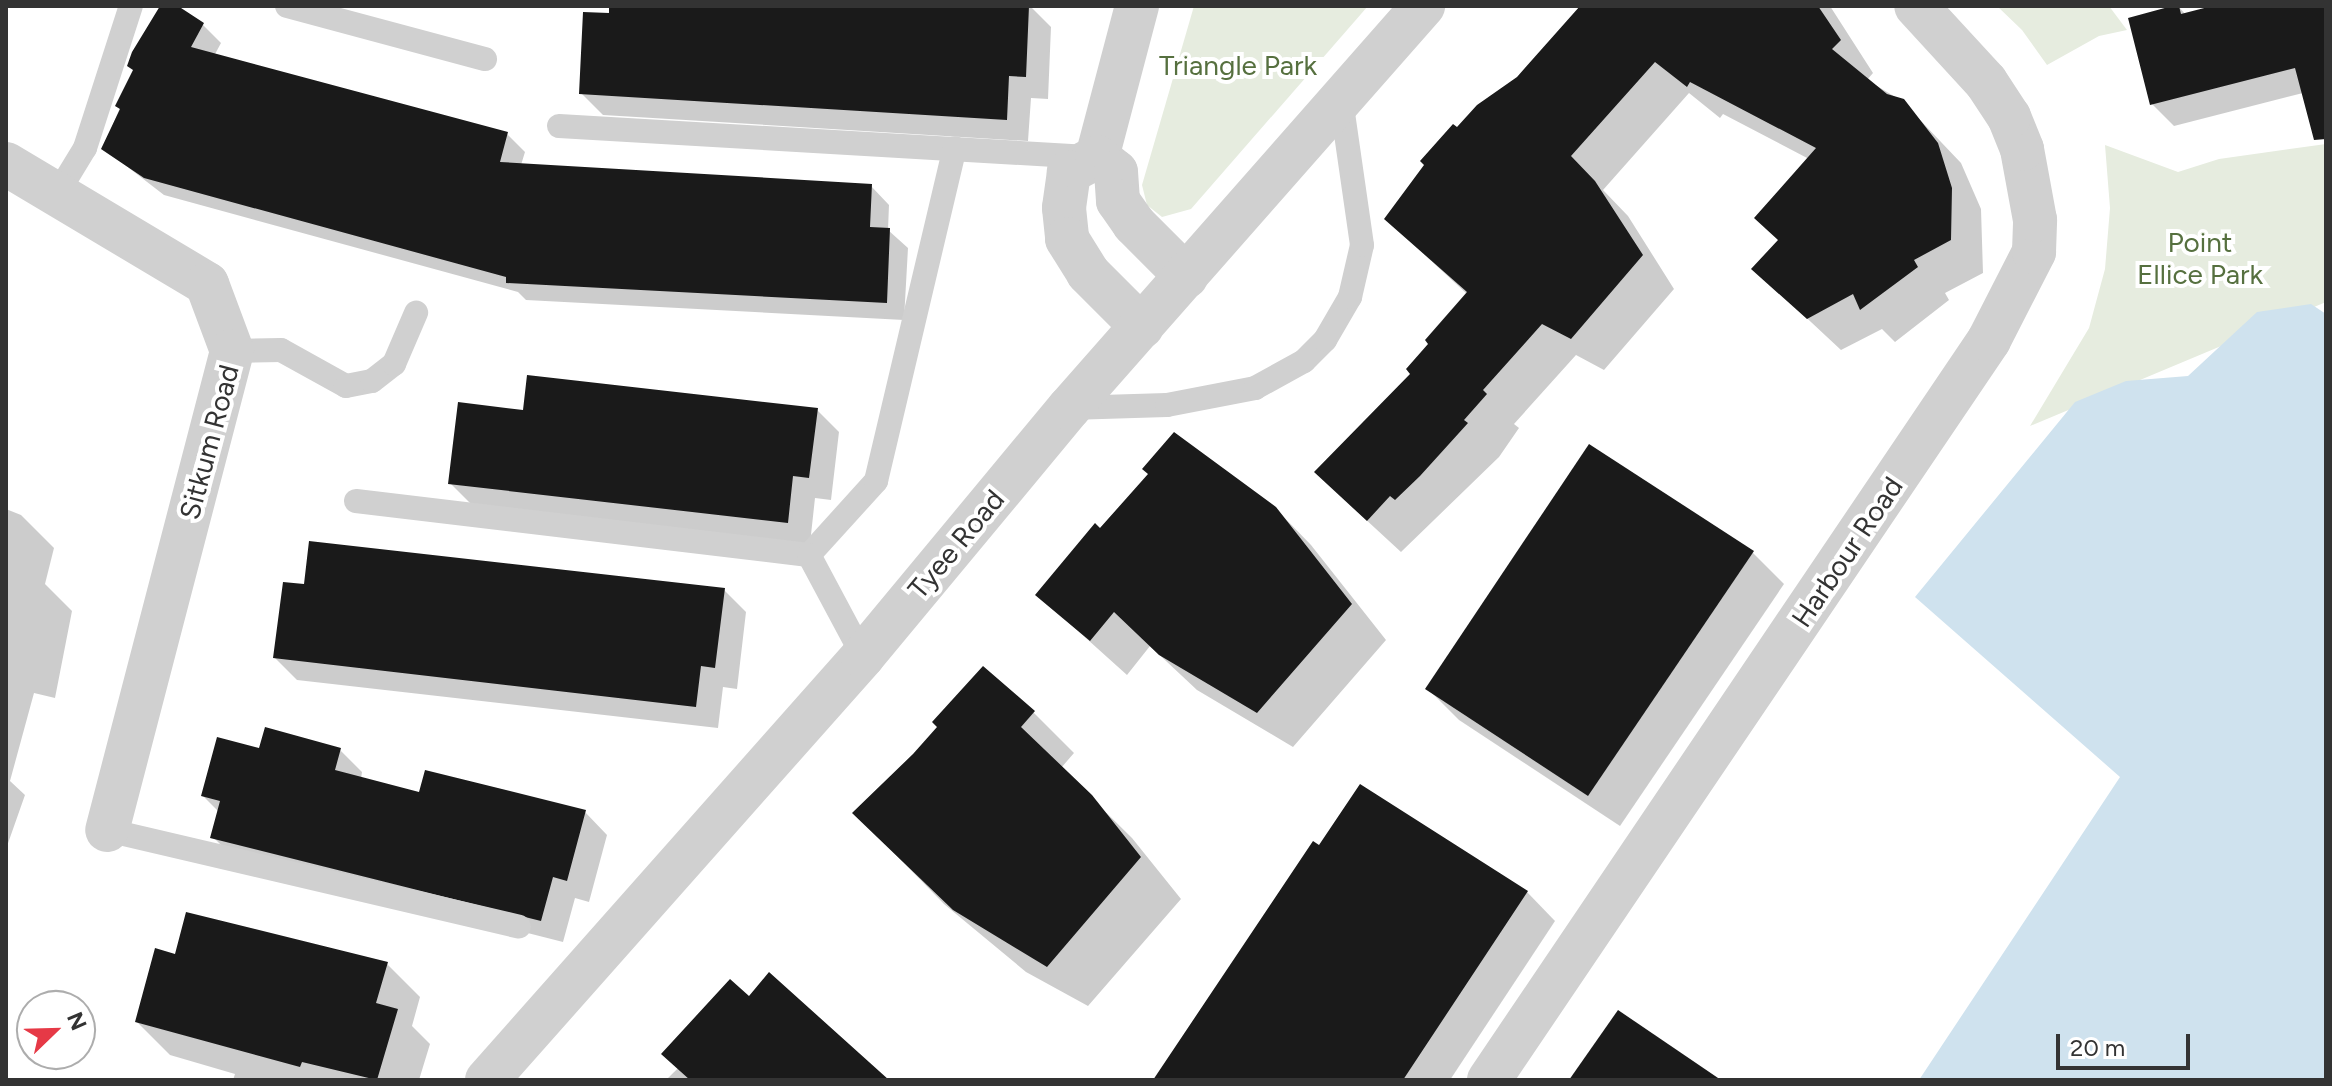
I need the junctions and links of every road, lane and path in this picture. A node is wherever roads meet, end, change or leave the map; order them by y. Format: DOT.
graph roads {
  1 [pos="131,6"];
  2 [pos="287,6"];
  3 [pos="1137,6"];
  4 [pos="1423,6"];
  5 [pos="1916,6"];
  6 [pos="485,59"];
  7 [pos="1341,100"];
  8 [pos="559,126"];
  9 [pos="955,148"];
  10 [pos="1097,157"];
  11 [pos="6,164"];
  12 [pos="57,194"];
  13 [pos="1186,276"];
  14 [pos="416,313"];
  15 [pos="1142,327"];
  16 [pos="232,351"];
  17 [pos="1069,408"];
  18 [pos="356,501"];
  19 [pos="809,555"];
  20 [pos="863,656"];
  21 [pos="107,830"];
  22 [pos="519,927"];
  23 [pos="487,1080"];
  24 [pos="1489,1080"];
  1 -- 12 [label="lane"];
  2 -- 6 [label="lane"];
  3 -- 10 [label="street"];
  4 -- 7 [label="street, Tyee Road"];
  5 -- 24 [label="street, Harbour Road"];
  7 -- 13 [label="street, Tyee Road"];
  7 -- 17 [label="lane"];
  8 -- 9 [label="lane"];
  9 -- 10 [label="lane"];
  9 -- 19 [label="lane"];
  10 -- 13 [label="street"];
  10 -- 15 [label="street"];
  11 -- 12 [label="street, Sitkum Road"];
  12 -- 16 [label="street, Sitkum Road"];
  13 -- 15 [label="street, Tyee Road"];
  14 -- 16 [label="lane"];
  15 -- 17 [label="street, Tyee Road"];
  16 -- 21 [label="street, Sitkum Road"];
  17 -- 20 [label="street, Tyee Road"];
  18 -- 19 [label="lane"];
  19 -- 20 [label="lane"];
  20 -- 23 [label="street, Tyee Road"];
  21 -- 22 [label="lane"];
}
